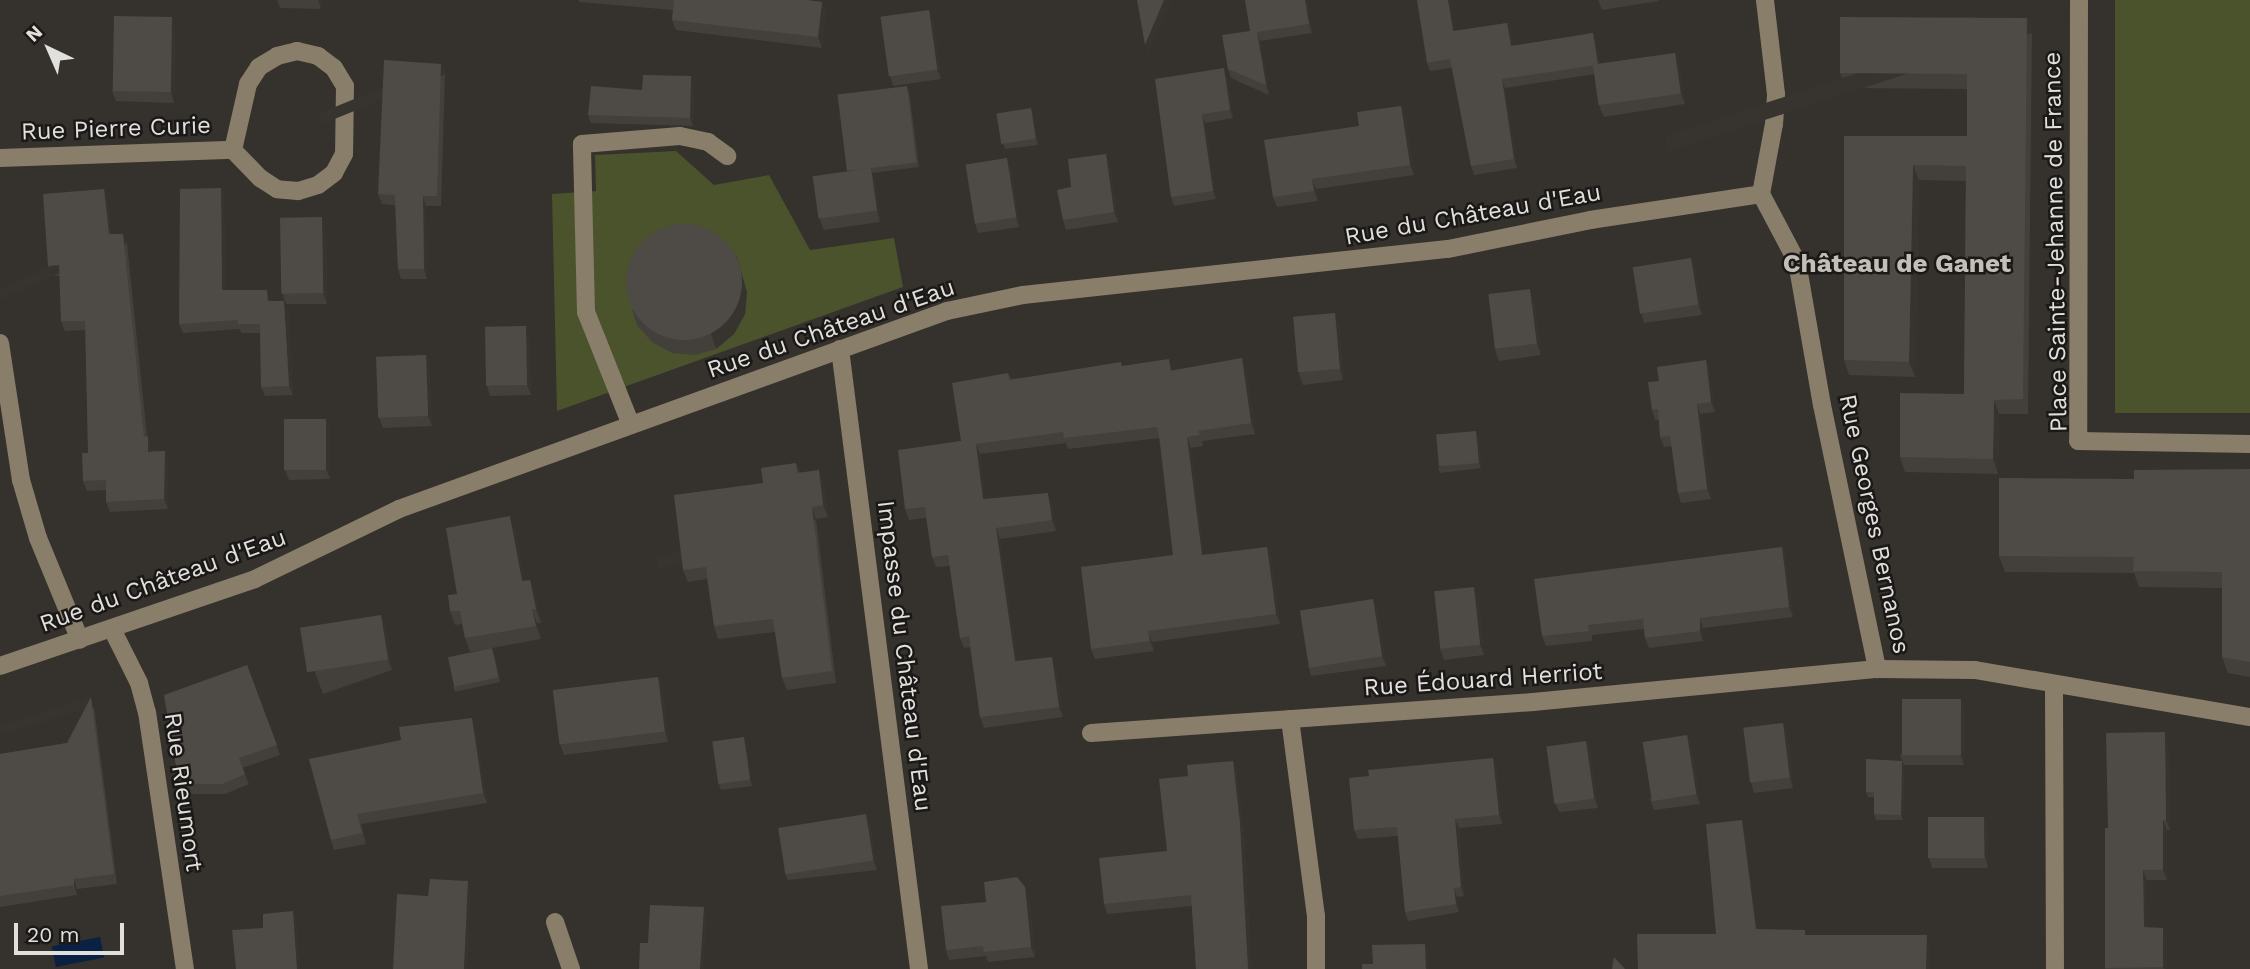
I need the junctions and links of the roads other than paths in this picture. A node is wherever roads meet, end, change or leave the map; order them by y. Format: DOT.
graph roads {
  1 [pos="1765,0"];
  2 [pos="2079,0"];
  3 [pos="233,150"];
  4 [pos="727,156"];
  5 [pos="0,158"];
  6 [pos="1760,194"];
  7 [pos="0,343"];
  8 [pos="840,349"];
  9 [pos="631,425"];
  10 [pos="2250,444"];
  11 [pos="112,629"];
  12 [pos="80,640"];
  13 [pos="0,666"];
  14 [pos="1877,669"];
  15 [pos="2054,685"];
  16 [pos="2250,718"];
  17 [pos="1290,719"];
  18 [pos="1091,733"];
  19 [pos="555,922"];
  20 [pos="185,969"];
  21 [pos="571,969"];
  22 [pos="919,969"];
  23 [pos="1316,969"];
  24 [pos="2055,969"];
  1 -- 6 [label="street"];
  2 -- 10 [label="street, Place Sainte-Jehanne de France"];
  3 -- 3 [label="street, Rue Pierre Curie"];
  3 -- 5 [label="street, Rue Pierre Curie"];
  4 -- 9 [label="street"];
  6 -- 8 [label="street, Rue du Château d'Eau"];
  6 -- 14 [label="street, Rue Georges Bernanos"];
  7 -- 12 [label="street"];
  8 -- 9 [label="street, Rue du Château d'Eau"];
  8 -- 22 [label="street, Impasse du Château d'Eau"];
  9 -- 11 [label="street, Rue du Château d'Eau"];
  11 -- 12 [label="street, Rue du Château d'Eau"];
  11 -- 20 [label="street, Rue Rieumort"];
  12 -- 13 [label="street, Rue du Château d'Eau"];
  14 -- 15 [label="street, Rue Georges Bernanos"];
  14 -- 17 [label="street, Rue Édouard Herriot"];
  15 -- 16 [label="street, Rue Georges Bernanos"];
  15 -- 24 [label="street"];
  17 -- 18 [label="street, Rue Édouard Herriot"];
  17 -- 23 [label="street"];
  19 -- 21 [label="street"];
}
